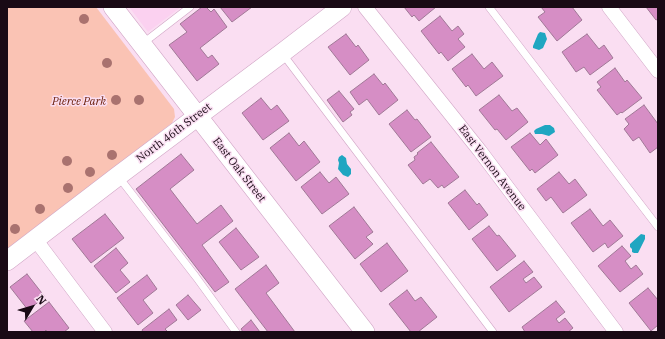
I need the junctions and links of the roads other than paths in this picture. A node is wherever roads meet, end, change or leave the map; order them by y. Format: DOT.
graph roads {
  1 [pos="113,7"];
  2 [pos="190,7"];
  3 [pos="342,7"];
  4 [pos="365,7"];
  5 [pos="490,7"];
  6 [pos="609,7"];
  7 [pos="141,44"];
  8 [pos="282,54"];
  9 [pos="658,71"];
  10 [pos="197,116"];
  11 [pos="118,176"];
  12 [pos="658,228"];
  13 [pos="35,239"];
  14 [pos="7,261"];
  15 [pos="105,332"];
  16 [pos="236,332"];
  17 [pos="365,332"];
  18 [pos="493,332"];
  19 [pos="616,332"];
  1 -- 7 [label="street, East Oak Street"];
  2 -- 7 [label="lane"];
  3 -- 8 [label="street, North 46th Street"];
  4 -- 19 [label="street, East Vernon Avenue"];
  5 -- 12 [label="lane"];
  6 -- 9 [label="street"];
  7 -- 10 [label="street, East Oak Street"];
  8 -- 10 [label="street, North 46th Street"];
  8 -- 18 [label="lane"];
  10 -- 11 [label="street, North 46th Street"];
  10 -- 17 [label="street, East Oak Street"];
  11 -- 13 [label="street, North 46th Street"];
  11 -- 16 [label="lane"];
  13 -- 14 [label="street, North 46th Street"];
  13 -- 15 [label="street"];
}
